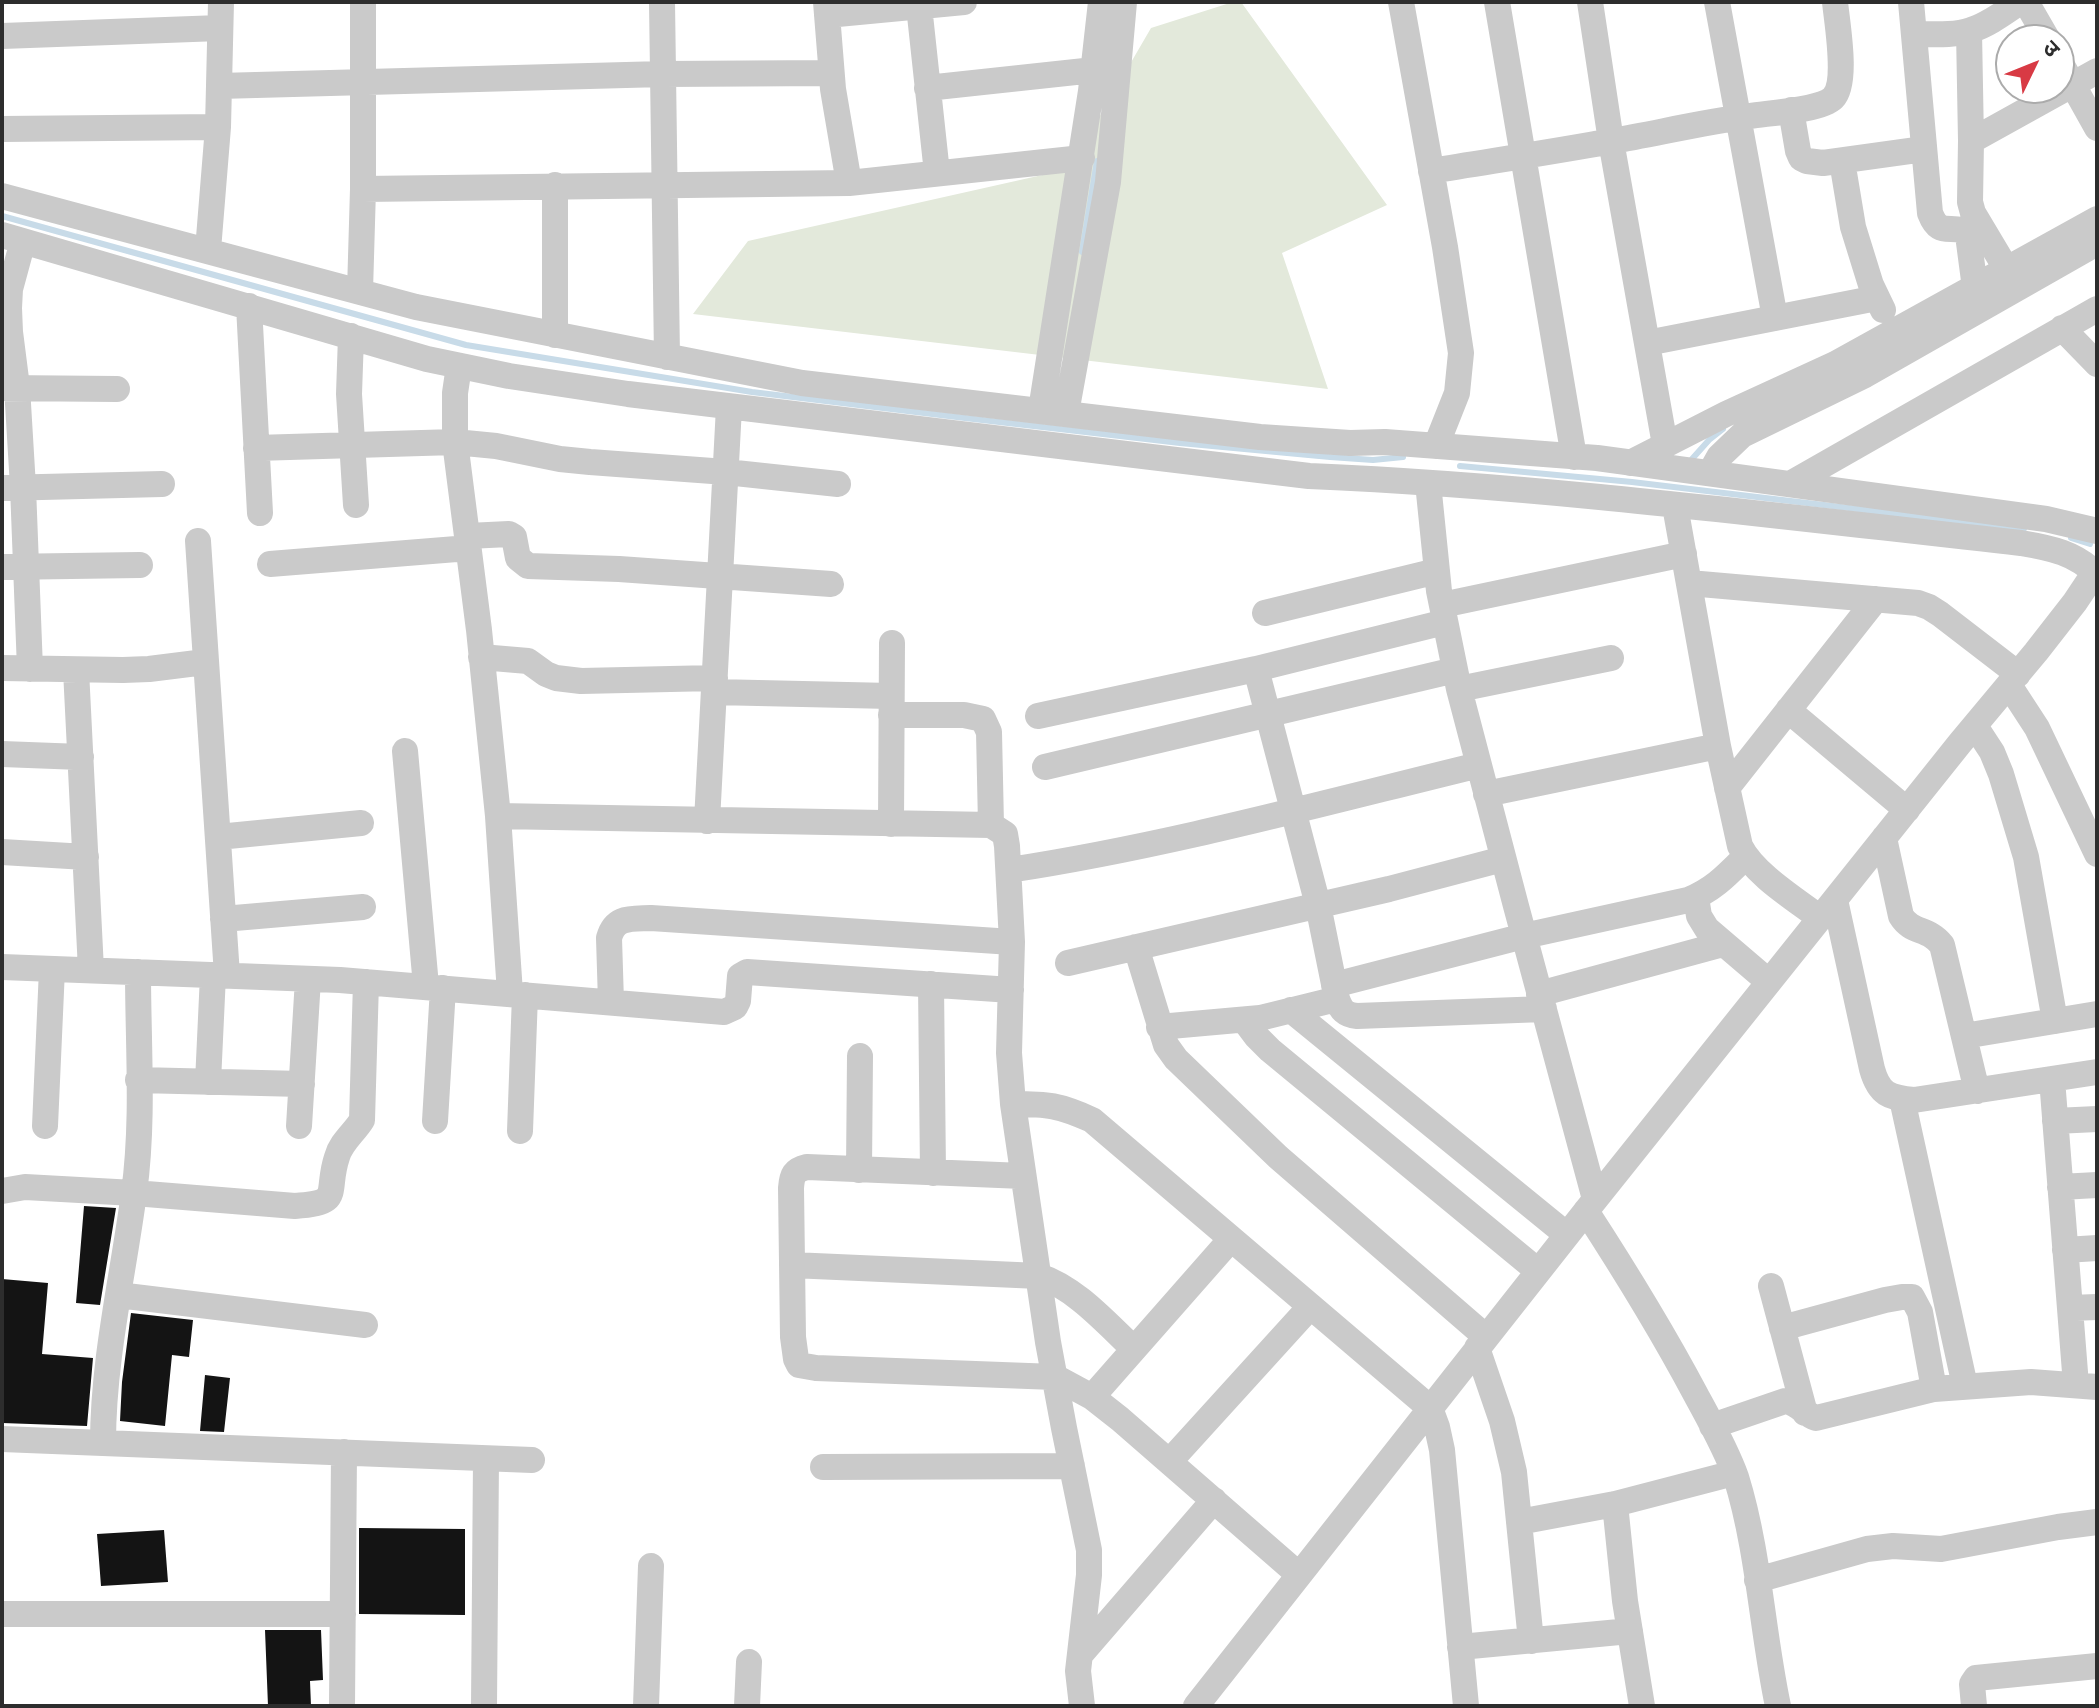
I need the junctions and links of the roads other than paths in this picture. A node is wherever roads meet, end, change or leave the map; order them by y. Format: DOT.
graph roads {
  1 [pos="363,2"];
  2 [pos="662,2"];
  3 [pos="964,2"];
  4 [pos="1101,2"];
  5 [pos="1124,2"];
  6 [pos="1401,2"];
  7 [pos="1497,2"];
  8 [pos="1590,2"];
  9 [pos="1717,2"];
  10 [pos="1835,2"];
  11 [pos="1911,2"];
  12 [pos="2023,2"];
  13 [pos="919,6"];
  14 [pos="826,8"];
  15 [pos="221,15"];
  16 [pos="2037,24"];
  17 [pos="1969,31"];
  18 [pos="1914,34"];
  19 [pos="2,36"];
  20 [pos="1094,70"];
  21 [pos="2097,71"];
  22 [pos="831,73"];
  23 [pos="663,74"];
  24 [pos="363,82"];
  25 [pos="2075,83"];
  26 [pos="219,86"];
  27 [pos="927,88"];
  28 [pos="2075,88"];
  29 [pos="2037,104"];
  30 [pos="1791,110"];
  31 [pos="1737,117"];
  32 [pos="218,127"];
  33 [pos="2097,128"];
  34 [pos="2,129"];
  35 [pos="1611,141"];
  36 [pos="1971,141"];
  37 [pos="1924,149"];
  38 [pos="1522,155"];
  39 [pos="1082,158"];
  40 [pos="1842,161"];
  41 [pos="1431,171"];
  42 [pos="937,173"];
  43 [pos="849,183"];
  44 [pos="665,184"];
  45 [pos="555,185"];
  46 [pos="363,189"];
  47 [pos="2,196"];
  48 [pos="2097,219"];
  49 [pos="12,238"];
  50 [pos="2097,243"];
  51 [pos="208,250"];
  52 [pos="2007,270"];
  53 [pos="1975,288"];
  54 [pos="360,291"];
  55 [pos="1877,298"];
  56 [pos="249,306"];
  57 [pos="2097,309"];
  58 [pos="1775,318"];
  59 [pos="2062,328"];
  60 [pos="6,332"];
  61 [pos="1894,332"];
  62 [pos="555,335"];
  63 [pos="351,336"];
  64 [pos="1647,343"];
  65 [pos="667,357"];
  66 [pos="2097,364"];
  67 [pos="459,366"];
  68 [pos="10,388"];
  69 [pos="117,389"];
  70 [pos="729,407"];
  71 [pos="1054,412"];
  72 [pos="455,442"];
  73 [pos="1665,445"];
  74 [pos="352,446"];
  75 [pos="1436,446"];
  76 [pos="256,448"];
  77 [pos="1574,457"];
  78 [pos="1630,463"];
  79 [pos="726,472"];
  80 [pos="1710,473"];
  81 [pos="1428,483"];
  82 [pos="162,484"];
  83 [pos="838,484"];
  84 [pos="1790,484"];
  85 [pos="13,487"];
  86 [pos="356,505"];
  87 [pos="1675,506"];
  88 [pos="260,513"];
  89 [pos="2097,531"];
  90 [pos="198,541"];
  91 [pos="468,542"];
  92 [pos="1684,554"];
  93 [pos="270,564"];
  94 [pos="140,565"];
  95 [pos="14,566"];
  96 [pos="1437,571"];
  97 [pos="2096,572"];
  98 [pos="720,577"];
  99 [pos="1689,583"];
  100 [pos="831,584"];
  101 [pos="1876,599"];
  102 [pos="1265,613"];
  103 [pos="1444,613"];
  104 [pos="892,643"];
  105 [pos="481,657"];
  106 [pos="1611,658"];
  107 [pos="205,662"];
  108 [pos="2,668"];
  109 [pos="30,669"];
  110 [pos="1256,669"];
  111 [pos="76,670"];
  112 [pos="1457,679"];
  113 [pos="2013,680"];
  114 [pos="715,685"];
  115 [pos="891,705"];
  116 [pos="1788,710"];
  117 [pos="1268,715"];
  118 [pos="1038,716"];
  119 [pos="1975,726"];
  120 [pos="1718,746"];
  121 [pos="405,751"];
  122 [pos="2,754"];
  123 [pos="81,757"];
  124 [pos="1479,765"];
  125 [pos="1045,767"];
  126 [pos="1727,788"];
  127 [pos="1486,794"];
  128 [pos="1907,810"];
  129 [pos="1291,811"];
  130 [pos="498,816"];
  131 [pos="707,821"];
  132 [pos="361,823"];
  133 [pos="891,824"];
  134 [pos="991,825"];
  135 [pos="218,837"];
  136 [pos="1884,838"];
  137 [pos="2,852"];
  138 [pos="2097,854"];
  139 [pos="86,857"];
  140 [pos="1745,857"];
  141 [pos="1503,859"];
  142 [pos="1009,870"];
  143 [pos="1696,897"];
  144 [pos="1318,905"];
  145 [pos="363,907"];
  146 [pos="1828,909"];
  147 [pos="223,919"];
  148 [pos="1524,936"];
  149 [pos="1012,942"];
  150 [pos="1723,944"];
  151 [pos="1136,947"];
  152 [pos="1068,963"];
  153 [pos="2,967"];
  154 [pos="52,969"];
  155 [pos="91,970"];
  156 [pos="138,972"];
  157 [pos="220,975"];
  158 [pos="308,979"];
  159 [pos="366,982"];
  160 [pos="1769,982"];
  161 [pos="931,984"];
  162 [pos="434,987"];
  163 [pos="1011,990"];
  164 [pos="1336,992"];
  165 [pos="518,994"];
  166 [pos="1542,1001"];
  167 [pos="611,1002"];
  168 [pos="1291,1010"];
  169 [pos="2097,1014"];
  170 [pos="1244,1020"];
  171 [pos="2055,1021"];
  172 [pos="1159,1027"];
  173 [pos="1964,1036"];
  174 [pos="860,1056"];
  175 [pos="2097,1072"];
  176 [pos="2052,1079"];
  177 [pos="138,1080"];
  178 [pos="208,1082"];
  179 [pos="302,1084"];
  180 [pos="1977,1091"];
  181 [pos="1902,1099"];
  182 [pos="1013,1104"];
  183 [pos="2097,1119"];
  184 [pos="435,1121"];
  185 [pos="2055,1121"];
  186 [pos="45,1126"];
  187 [pos="299,1126"];
  188 [pos="520,1131"];
  189 [pos="859,1170"];
  190 [pos="933,1173"];
  191 [pos="1023,1176"];
  192 [pos="2097,1185"];
  193 [pos="2060,1187"];
  194 [pos="2,1191"];
  195 [pos="134,1193"];
  196 [pos="1590,1205"];
  197 [pos="1567,1235"];
  198 [pos="1231,1239"];
  199 [pos="2097,1248"];
  200 [pos="2065,1250"];
  201 [pos="792,1265"];
  202 [pos="1538,1271"];
  203 [pos="1039,1276"];
  204 [pos="1771,1286"];
  205 [pos="118,1295"];
  206 [pos="1310,1307"];
  207 [pos="2097,1307"];
  208 [pos="2070,1308"];
  209 [pos="365,1325"];
  210 [pos="1782,1328"];
  211 [pos="1482,1343"];
  212 [pos="1134,1349"];
  213 [pos="1055,1377"];
  214 [pos="1965,1386"];
  215 [pos="2087,1386"];
  216 [pos="1934,1389"];
  217 [pos="1092,1397"];
  218 [pos="1430,1408"];
  219 [pos="1805,1413"];
  220 [pos="1712,1426"];
  221 [pos="2,1439"];
  222 [pos="103,1443"];
  223 [pos="344,1452"];
  224 [pos="486,1459"];
  225 [pos="532,1460"];
  226 [pos="1170,1461"];
  227 [pos="1072,1466"];
  228 [pos="823,1467"];
  229 [pos="1734,1473"];
  230 [pos="1214,1500"];
  231 [pos="1615,1504"];
  232 [pos="1519,1522"];
  233 [pos="2097,1522"];
  234 [pos="651,1566"];
  235 [pos="1298,1574"];
  236 [pos="1757,1580"];
  237 [pos="2,1614"];
  238 [pos="343,1614"];
  239 [pos="1630,1631"];
  240 [pos="1531,1641"];
  241 [pos="1460,1647"];
  242 [pos="1080,1655"];
  243 [pos="749,1662"];
  244 [pos="2097,1666"];
  245 [pos="1206,1703"];
  246 [pos="342,1706"];
  247 [pos="484,1706"];
  248 [pos="646,1706"];
  249 [pos="747,1706"];
  250 [pos="1082,1706"];
  251 [pos="1466,1706"];
  252 [pos="1642,1706"];
  253 [pos="1778,1706"];
  254 [pos="1974,1706"];
  1 -- 24 [label="street"];
  2 -- 23 [label="street"];
  3 -- 13 [label="street"];
  4 -- 20 [label="street"];
  5 -- 71 [label="street"];
  6 -- 41 [label="street"];
  7 -- 38 [label="street"];
  8 -- 35 [label="street"];
  9 -- 31 [label="street"];
  10 -- 30 [label="street"];
  11 -- 18 [label="street"];
  12 -- 16 [label="street"];
  12 -- 17 [label="street"];
  13 -- 14 [label="street"];
  13 -- 27 [label="street"];
  14 -- 22 [label="street"];
  15 -- 19 [label="street"];
  15 -- 26 [label="street"];
  17 -- 18 [label="street"];
  17 -- 36 [label="street"];
  18 -- 37 [label="street"];
  20 -- 27 [label="street"];
  20 -- 39 [label="street"];
  21 -- 25 [label="street"];
  22 -- 23 [label="street"];
  22 -- 43 [label="street"];
  23 -- 24 [label="street"];
  23 -- 44 [label="street"];
  24 -- 26 [label="street"];
  24 -- 46 [label="street"];
  26 -- 32 [label="street"];
  27 -- 42 [label="street"];
  28 -- 33 [label="street"];
  29 -- 36 [label="street"];
  30 -- 31 [label="street"];
  30 -- 40 [label="street"];
  31 -- 35 [label="street"];
  31 -- 58 [label="street"];
  32 -- 34 [label="street"];
  32 -- 51 [label="street"];
  35 -- 38 [label="street"];
  35 -- 64 [label="street"];
  36 -- 52 [label="street"];
  37 -- 40 [label="street"];
  37 -- 53 [label="street"];
  38 -- 41 [label="street"];
  38 -- 77 [label="street"];
  39 -- 42 [label="street"];
  39 -- 71 [label="street"];
  40 -- 55 [label="street"];
  41 -- 75 [label="street"];
  42 -- 43 [label="street"];
  43 -- 44 [label="street"];
  44 -- 45 [label="street"];
  44 -- 65 [label="street"];
  45 -- 46 [label="street"];
  45 -- 62 [label="street"];
  46 -- 54 [label="street"];
  47 -- 51 [label="street"];
  48 -- 52 [label="street"];
  49 -- 56 [label="street"];
  49 -- 60 [label="street"];
  50 -- 80 [label="street"];
  51 -- 54 [label="street"];
  52 -- 53 [label="street"];
  53 -- 61 [label="street"];
  54 -- 62 [label="street"];
  55 -- 58 [label="street"];
  55 -- 61 [label="street"];
  56 -- 63 [label="street"];
  56 -- 76 [label="street"];
  57 -- 59 [label="street"];
  58 -- 64 [label="street"];
  59 -- 66 [label="street"];
  59 -- 84 [label="street"];
  60 -- 68 [label="street"];
  61 -- 73 [label="street"];
  62 -- 65 [label="street"];
  63 -- 67 [label="street"];
  63 -- 74 [label="street"];
  64 -- 73 [label="street"];
  65 -- 71 [label="street"];
  67 -- 70 [label="street"];
  67 -- 72 [label="street"];
  68 -- 69 [label="street"];
  68 -- 85 [label="street"];
  70 -- 79 [label="street"];
  70 -- 81 [label="street"];
  71 -- 75 [label="street"];
  72 -- 74 [label="street"];
  72 -- 79 [label="street"];
  72 -- 91 [label="street"];
  73 -- 78 [label="street"];
  74 -- 76 [label="street"];
  74 -- 86 [label="street"];
  75 -- 77 [label="street"];
  76 -- 88 [label="street"];
  77 -- 78 [label="street"];
  78 -- 80 [label="street"];
  79 -- 83 [label="street"];
  79 -- 98 [label="street"];
  80 -- 84 [label="street"];
  81 -- 87 [label="street"];
  81 -- 96 [label="street"];
  82 -- 85 [label="street"];
  84 -- 89 [label="street"];
  85 -- 95 [label="street"];
  87 -- 92 [label="street"];
  87 -- 97 [label="street"];
  90 -- 107 [label="street"];
  91 -- 93 [label="street"];
  91 -- 98 [label="street"];
  91 -- 105 [label="street"];
  92 -- 99 [label="street"];
  92 -- 103 [label="street"];
  94 -- 95 [label="street"];
  95 -- 109 [label="street"];
  96 -- 102 [label="street"];
  96 -- 103 [label="street"];
  97 -- 113 [label="street"];
  98 -- 100 [label="street"];
  98 -- 114 [label="street"];
  99 -- 101 [label="street"];
  99 -- 120 [label="street"];
  101 -- 113 [label="street"];
  101 -- 116 [label="street"];
  103 -- 110 [label="street"];
  103 -- 112 [label="street"];
  104 -- 115 [label="street"];
  105 -- 114 [label="street"];
  105 -- 130 [label="street"];
  106 -- 112 [label="street"];
  107 -- 111 [label="street"];
  107 -- 135 [label="street"];
  108 -- 109 [label="street"];
  109 -- 111 [label="street"];
  110 -- 117 [label="street"];
  110 -- 118 [label="street"];
  111 -- 123 [label="street"];
  112 -- 117 [label="street"];
  112 -- 124 [label="street"];
  113 -- 119 [label="street"];
  113 -- 138 [label="street"];
  114 -- 115 [label="street"];
  114 -- 131 [label="street"];
  115 -- 133 [label="street"];
  115 -- 134 [label="street"];
  116 -- 126 [label="street"];
  116 -- 128 [label="street"];
  117 -- 125 [label="street"];
  117 -- 129 [label="street"];
  119 -- 128 [label="street"];
  119 -- 171 [label="street"];
  120 -- 126 [label="street"];
  120 -- 127 [label="street"];
  121 -- 162 [label="street"];
  122 -- 123 [label="street"];
  123 -- 139 [label="street"];
  124 -- 127 [label="street"];
  124 -- 129 [label="street"];
  126 -- 140 [label="street"];
  127 -- 141 [label="street"];
  128 -- 136 [label="street"];
  129 -- 142 [label="street"];
  129 -- 144 [label="street"];
  130 -- 131 [label="street"];
  130 -- 165 [label="street"];
  131 -- 133 [label="street"];
  132 -- 135 [label="street"];
  133 -- 134 [label="street"];
  134 -- 142 [label="street"];
  135 -- 147 [label="street"];
  136 -- 146 [label="street"];
  136 -- 173 [label="street"];
  137 -- 139 [label="street"];
  139 -- 155 [label="street"];
  140 -- 143 [label="street"];
  140 -- 146 [label="street"];
  141 -- 144 [label="street"];
  141 -- 148 [label="street"];
  142 -- 149 [label="street"];
  143 -- 148 [label="street"];
  143 -- 150 [label="street"];
  144 -- 151 [label="street"];
  144 -- 164 [label="street"];
  145 -- 147 [label="street"];
  146 -- 160 [label="street"];
  146 -- 181 [label="street"];
  147 -- 157 [label="street"];
  148 -- 164 [label="street"];
  148 -- 166 [label="street"];
  149 -- 163 [label="street"];
  149 -- 167 [label="street"];
  150 -- 160 [label="street"];
  150 -- 166 [label="street"];
  151 -- 152 [label="street"];
  151 -- 172 [label="street"];
  153 -- 154 [label="street"];
  154 -- 155 [label="street"];
  154 -- 186 [label="street"];
  155 -- 156 [label="street"];
  156 -- 157 [label="street"];
  156 -- 177 [label="street"];
  157 -- 158 [label="street"];
  157 -- 178 [label="street"];
  158 -- 159 [label="street"];
  158 -- 179 [label="street"];
  159 -- 162 [label="street"];
  159 -- 195 [label="street"];
  160 -- 196 [label="street"];
  161 -- 163 [label="street"];
  161 -- 167 [label="street"];
  161 -- 190 [label="street"];
  162 -- 165 [label="street"];
  162 -- 184 [label="street"];
  163 -- 182 [label="street"];
  164 -- 166 [label="street"];
  164 -- 168 [label="street"];
  165 -- 167 [label="street"];
  165 -- 188 [label="street"];
  166 -- 196 [label="street"];
  168 -- 170 [label="street"];
  168 -- 197 [label="street"];
  169 -- 171 [label="street"];
  170 -- 172 [label="street"];
  170 -- 202 [label="street"];
  171 -- 173 [label="street"];
  172 -- 211 [label="street"];
  173 -- 180 [label="street"];
  174 -- 189 [label="street"];
  175 -- 176 [label="street"];
  176 -- 180 [label="street"];
  176 -- 185 [label="street"];
  177 -- 178 [label="street"];
  177 -- 195 [label="street"];
  178 -- 179 [label="street"];
  179 -- 187 [label="street"];
  180 -- 181 [label="street"];
  181 -- 214 [label="street"];
  182 -- 191 [label="street"];
  182 -- 198 [label="street"];
  183 -- 185 [label="street"];
  185 -- 193 [label="street"];
  189 -- 190 [label="street"];
  189 -- 201 [label="street"];
  190 -- 191 [label="street"];
  191 -- 203 [label="street"];
  192 -- 193 [label="street"];
  193 -- 200 [label="street"];
  194 -- 195 [label="street"];
  195 -- 205 [label="street"];
  196 -- 197 [label="street"];
  196 -- 220 [label="street"];
  197 -- 202 [label="street"];
  198 -- 206 [label="street"];
  198 -- 212 [label="street"];
  199 -- 200 [label="street"];
  200 -- 208 [label="street"];
  201 -- 203 [label="street"];
  201 -- 213 [label="street"];
  202 -- 211 [label="street"];
  203 -- 212 [label="street"];
  203 -- 213 [label="street"];
  204 -- 210 [label="street"];
  205 -- 209 [label="street"];
  205 -- 222 [label="street"];
  206 -- 218 [label="street"];
  206 -- 226 [label="street"];
  207 -- 208 [label="street"];
  208 -- 215 [label="street"];
  210 -- 216 [label="street"];
  210 -- 219 [label="street"];
  211 -- 218 [label="street"];
  211 -- 232 [label="street"];
  212 -- 217 [label="street"];
  213 -- 217 [label="street"];
  213 -- 227 [label="street"];
  214 -- 215 [label="street"];
  214 -- 216 [label="street"];
  216 -- 219 [label="street"];
  217 -- 226 [label="street"];
  218 -- 235 [label="street"];
  218 -- 241 [label="street"];
  219 -- 220 [label="street"];
  220 -- 229 [label="street"];
  221 -- 222 [label="street"];
  222 -- 223 [label="street"];
  223 -- 224 [label="street"];
  223 -- 238 [label="street"];
  224 -- 225 [label="street"];
  224 -- 247 [label="street"];
  226 -- 230 [label="street"];
  227 -- 228 [label="street"];
  227 -- 242 [label="street"];
  229 -- 231 [label="street"];
  229 -- 236 [label="street"];
  230 -- 235 [label="street"];
  230 -- 242 [label="street"];
  231 -- 232 [label="street"];
  231 -- 239 [label="street"];
  232 -- 240 [label="street"];
  233 -- 236 [label="street"];
  234 -- 248 [label="street"];
  235 -- 245 [label="street"];
  236 -- 253 [label="street"];
  237 -- 238 [label="street"];
  238 -- 246 [label="street"];
  239 -- 240 [label="street"];
  239 -- 252 [label="street"];
  240 -- 241 [label="street"];
  241 -- 251 [label="street"];
  242 -- 250 [label="street"];
  243 -- 249 [label="street"];
  244 -- 254 [label="street"];
}
